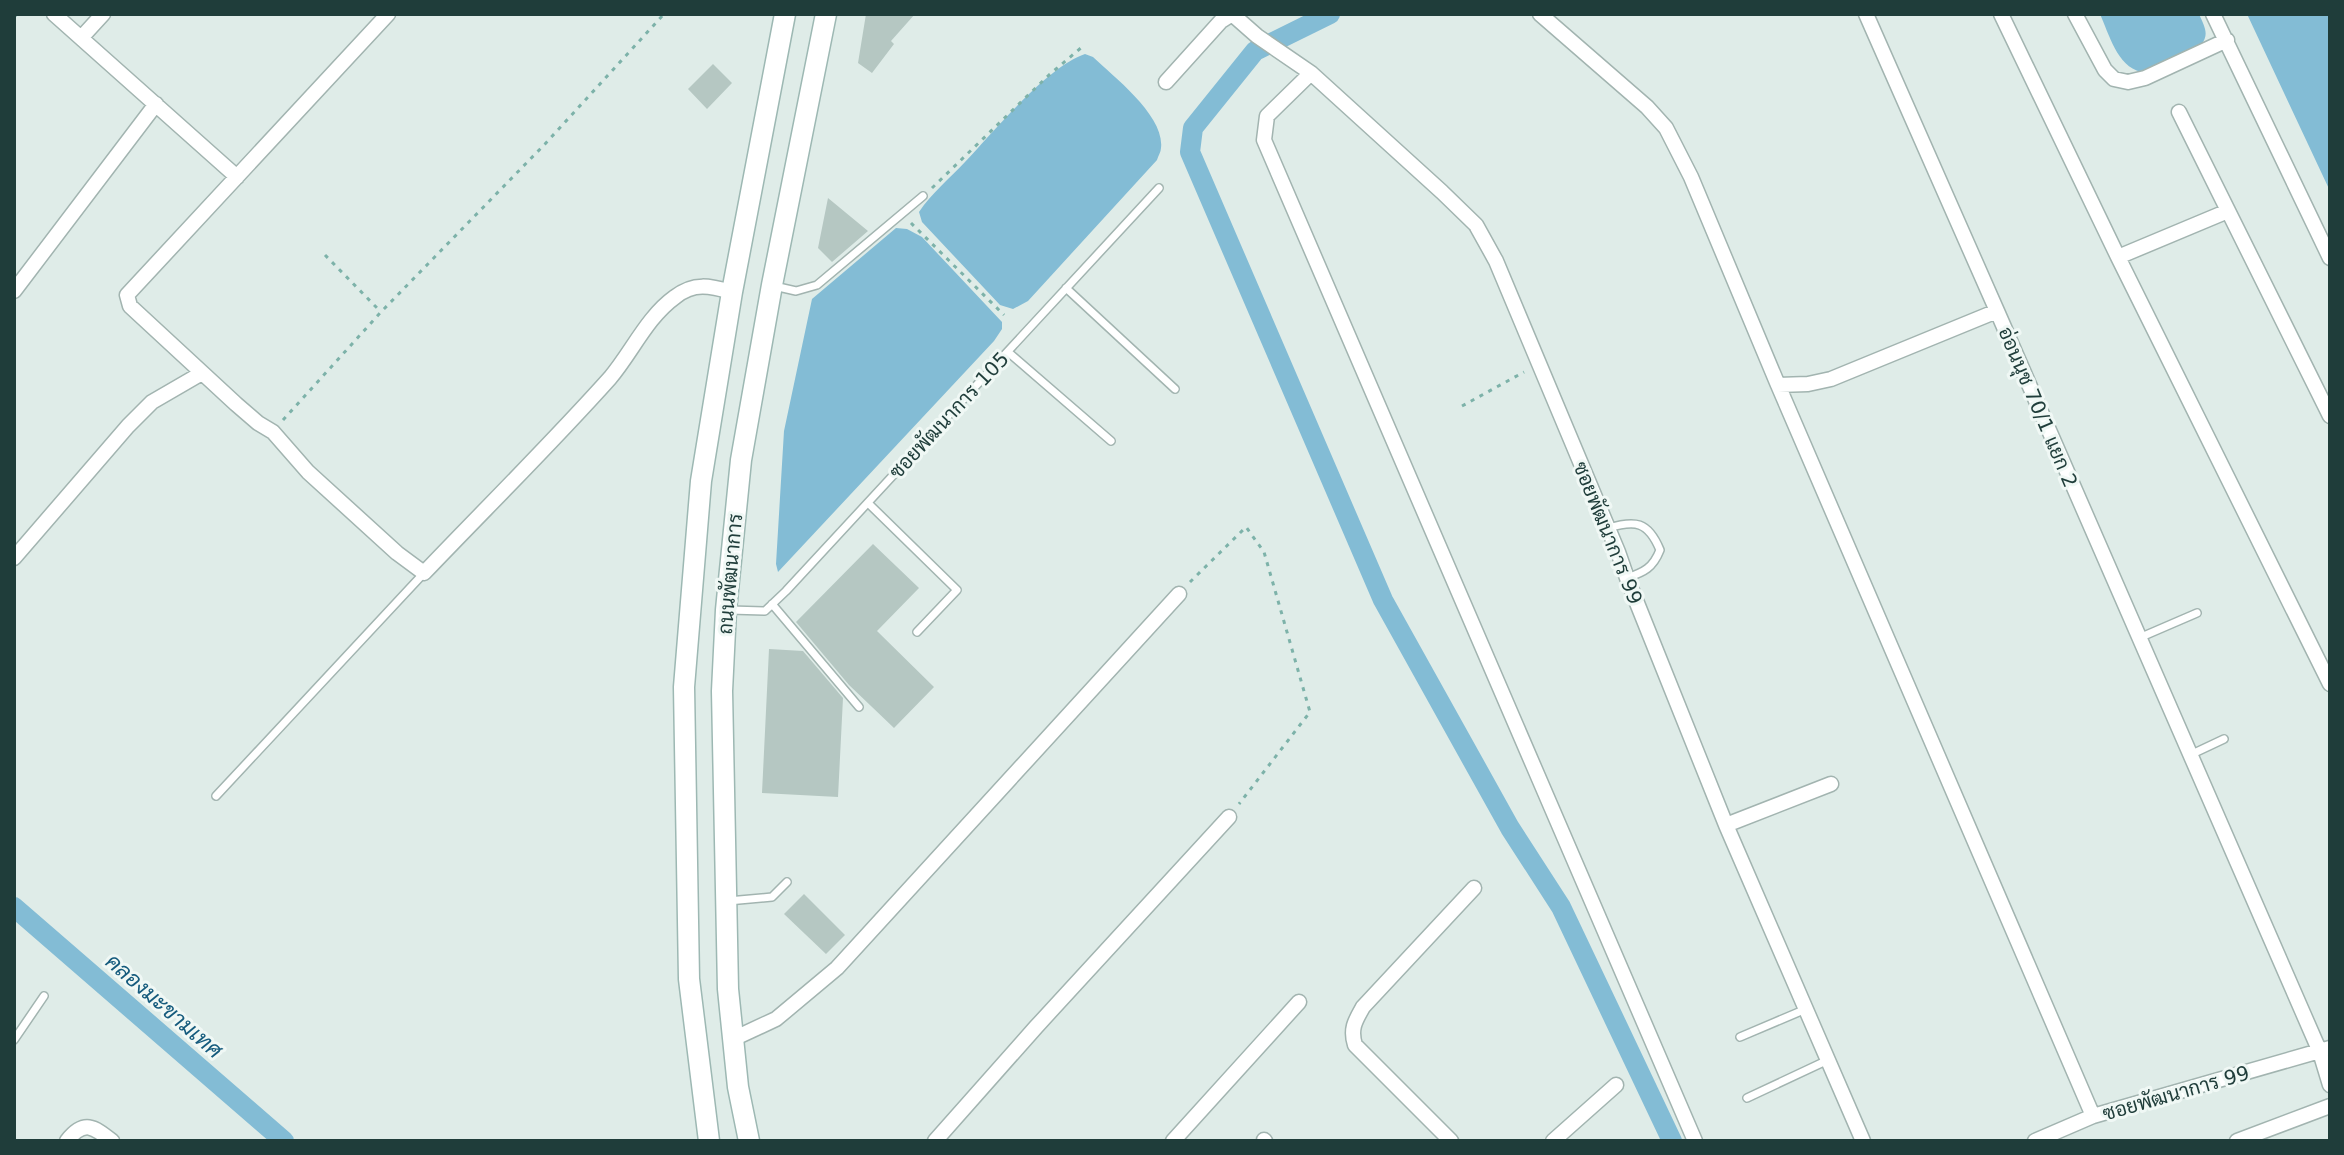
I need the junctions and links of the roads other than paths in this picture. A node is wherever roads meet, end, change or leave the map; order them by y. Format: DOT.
graph roads {
  1 [pos="54,14"];
  2 [pos="103,14"];
  3 [pos="388,14"];
  4 [pos="785,14"];
  5 [pos="826,14"];
  6 [pos="1232,14"];
  7 [pos="1540,14"];
  8 [pos="1866,14"];
  9 [pos="2001,14"];
  10 [pos="2075,14"];
  11 [pos="2213,14"];
  12 [pos="81,38"];
  13 [pos="2227,40"];
  14 [pos="1311,73"];
  15 [pos="1166,82"];
  16 [pos="156,104"];
  17 [pos="2179,112"];
  18 [pos="237,177"];
  19 [pos="1159,188"];
  20 [pos="923,196"];
  21 [pos="2228,211"];
  22 [pos="2118,257"];
  23 [pos="2330,258"];
  24 [pos="772,285"];
  25 [pos="1066,288"];
  26 [pos="14,291"];
  27 [pos="732,292"];
  28 [pos="1997,311"];
  29 [pos="1008,352"];
  30 [pos="202,373"];
  31 [pos="1778,385"];
  32 [pos="1175,389"];
  33 [pos="2330,416"];
  34 [pos="1111,441"];
  35 [pos="868,503"];
  36 [pos="1608,528"];
  37 [pos="14,558"];
  38 [pos="424,573"];
  39 [pos="1627,578"];
  40 [pos="1179,594"];
  41 [pos="772,604"];
  42 [pos="726,610"];
  43 [pos="2197,613"];
  44 [pos="917,632"];
  45 [pos="2139,638"];
  46 [pos="2330,684"];
  47 [pos="859,707"];
  48 [pos="2224,739"];
  49 [pos="2190,755"];
  50 [pos="1831,784"];
  51 [pos="216,796"];
  52 [pos="1229,817"];
  53 [pos="1726,825"];
  54 [pos="787,882"];
  55 [pos="1474,888"];
  56 [pos="726,902"];
  57 [pos="44,996"];
  58 [pos="1299,1002"];
  59 [pos="1806,1009"];
  60 [pos="14,1022"];
  61 [pos="22,1029"];
  62 [pos="1740,1037"];
  63 [pos="733,1039"];
  64 [pos="14,1040"];
  65 [pos="2325,1050"];
  66 [pos="1828,1059"];
  67 [pos="1616,1085"];
  68 [pos="2330,1085"];
  69 [pos="1747,1098"];
  70 [pos="2330,1106"];
  71 [pos="2093,1116"];
  72 [pos="67,1141"];
  73 [pos="112,1141"];
  74 [pos="709,1141"];
  75 [pos="749,1141"];
  76 [pos="935,1141"];
  77 [pos="1173,1141"];
  78 [pos="1451,1141"];
  79 [pos="1553,1141"];
  80 [pos="1695,1141"];
  81 [pos="1863,1141"];
  82 [pos="2035,1141"];
  83 [pos="2237,1141"];
  1 -- 12 [label="street"];
  2 -- 12 [label="street"];
  3 -- 18 [label="street"];
  4 -- 27 [label="main road, ถนนพัฒนาการ"];
  5 -- 24 [label="main road, ถนนพัฒนาการ"];
  6 -- 14 [label="street, ซอยพัฒนาการ 99"];
  6 -- 15 [label="street"];
  7 -- 31 [label="street"];
  8 -- 28 [label="street"];
  9 -- 22 [label="street"];
  10 -- 13 [label="street"];
  11 -- 13 [label="street"];
  12 -- 16 [label="street"];
  13 -- 23 [label="street"];
  14 -- 36 [label="street, ซอยพัฒนาการ 99"];
  14 -- 80 [label="street"];
  16 -- 18 [label="street"];
  16 -- 26 [label="street"];
  17 -- 21 [label="street"];
  18 -- 30 [label="street"];
  19 -- 25 [label="lane, ซอยพัฒนาการ 105"];
  20 -- 24 [label="lane"];
  21 -- 22 [label="street"];
  21 -- 33 [label="street"];
  22 -- 46 [label="street"];
  24 -- 42 [label="main road, ถนนพัฒนาการ"];
  25 -- 29 [label="lane, ซอยพัฒนาการ 105"];
  25 -- 32 [label="lane"];
  27 -- 38 [label="street"];
  27 -- 74 [label="main road, ถนนพัฒนาการ"];
  28 -- 31 [label="street, อ่อนนุช 70/1 แยก 2"];
  28 -- 45 [label="street, อ่อนนุช 70/1 แยก 2"];
  29 -- 34 [label="lane"];
  29 -- 35 [label="lane, ซอยพัฒนาการ 105"];
  30 -- 37 [label="street"];
  30 -- 38 [label="street"];
  31 -- 71 [label="street"];
  35 -- 41 [label="lane, ซอยพัฒนาการ 105"];
  35 -- 44 [label="lane"];
  36 -- 39 [label="street, ซอยพัฒนาการ 99"];
  36 -- 39 [label="lane"];
  38 -- 51 [label="lane"];
  39 -- 53 [label="street, ซอยพัฒนาการ 99"];
  40 -- 63 [label="street"];
  41 -- 42 [label="lane"];
  41 -- 47 [label="lane"];
  42 -- 56 [label="main road, ถนนพัฒนาการ"];
  43 -- 45 [label="lane"];
  45 -- 49 [label="street, อ่อนนุช 70/1 แยก 2"];
  48 -- 49 [label="lane"];
  49 -- 65 [label="street, อ่อนนุช 70/1 แยก 2"];
  50 -- 53 [label="street"];
  52 -- 76 [label="street"];
  53 -- 59 [label="street, ซอยพัฒนาการ 99"];
  54 -- 56 [label="lane"];
  55 -- 78 [label="street"];
  56 -- 63 [label="main road, ถนนพัฒนาการ"];
  57 -- 61 [label="lane"];
  58 -- 77 [label="street"];
  59 -- 62 [label="lane"];
  59 -- 66 [label="street, ซอยพัฒนาการ 99"];
  60 -- 61 [label="lane"];
  61 -- 64 [label="lane"];
  63 -- 75 [label="main road, ถนนพัฒนาการ"];
  65 -- 68 [label="street, อ่อนนุช 70/1 แยก 2"];
  65 -- 71 [label="street, ซอยพัฒนาการ 99"];
  66 -- 69 [label="lane"];
  66 -- 81 [label="street, ซอยพัฒนาการ 99"];
  67 -- 79 [label="street"];
  70 -- 83 [label="street"];
  71 -- 82 [label="street, ซอยพัฒนาการ 99"];
  72 -- 73 [label="street"];
}
